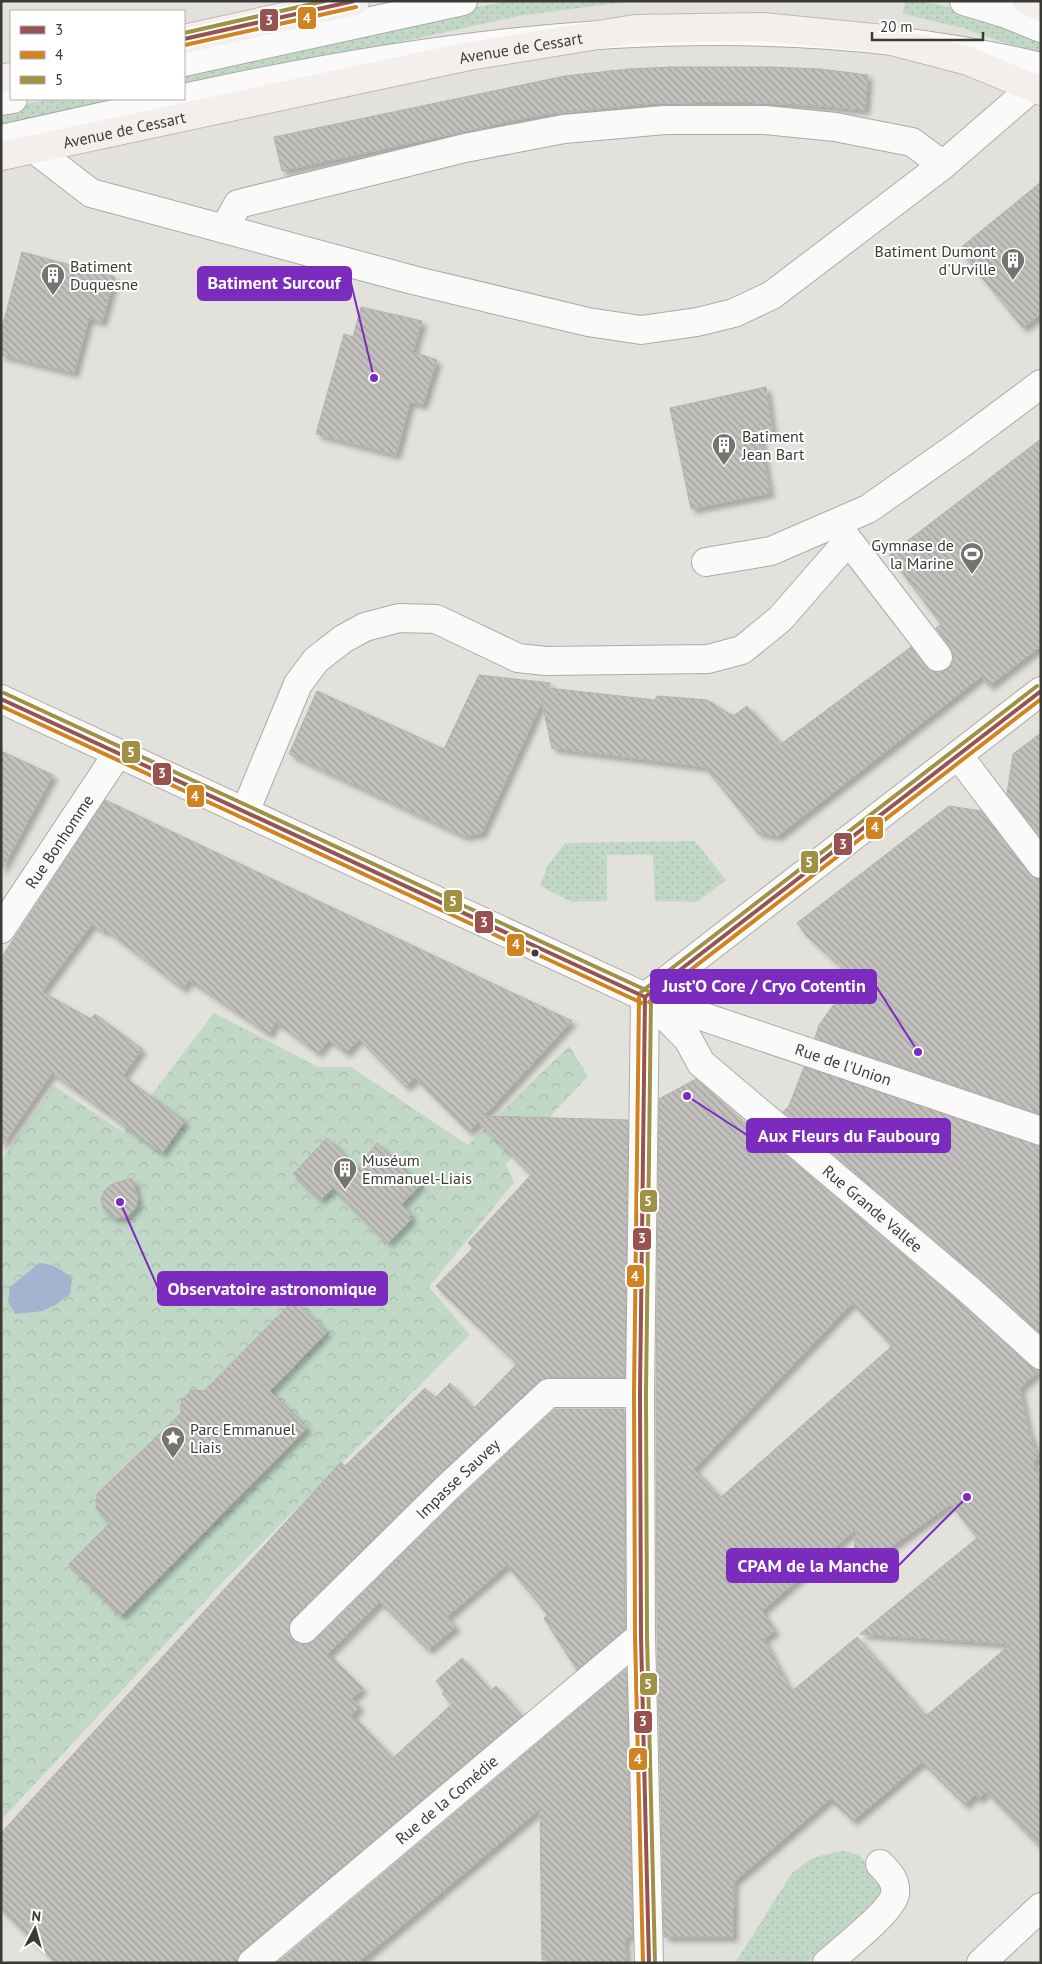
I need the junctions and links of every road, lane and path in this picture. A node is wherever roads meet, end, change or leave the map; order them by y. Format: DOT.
graph roads {
  1 [pos="355,1"];
  2 [pos="463,1"];
  3 [pos="964,1"];
  4 [pos="1026,1"];
  5 [pos="1041,7"];
  6 [pos="1041,28"];
  7 [pos="185,39"];
  8 [pos="185,62"];
  9 [pos="1038,82"];
  10 [pos="185,98"];
  11 [pos="174,100"];
  12 [pos="1,139"];
  13 [pos="34,148"];
  14 [pos="1,156"];
  15 [pos="943,165"];
  16 [pos="224,229"];
  17 [pos="1041,384"];
  18 [pos="842,532"];
  19 [pos="706,562"];
  20 [pos="938,657"];
  21 [pos="1041,691"];
  22 [pos="1,699"];
  23 [pos="118,753"];
  24 [pos="958,755"];
  25 [pos="246,812"];
  26 [pos="1041,864"];
  27 [pos="1,930"];
  28 [pos="645,997"];
  29 [pos="1041,1131"];
  30 [pos="1041,1355"];
  31 [pos="640,1393"];
  32 [pos="304,1629"];
  33 [pos="641,1636"];
  34 [pos="880,1864"];
  35 [pos="1041,1907"];
  36 [pos="252,1963"];
  37 [pos="649,1963"];
  38 [pos="827,1963"];
  39 [pos="981,1963"];
  1 -- 7 [label="main road"];
  2 -- 8 [label="street"];
  3 -- 6 [label="street"];
  4 -- 5 [label="main road"];
  9 -- 10 [label="street"];
  9 -- 13 [label="main road, Avenue de Cessart"];
  9 -- 15 [label="street"];
  11 -- 12 [label="street"];
  13 -- 14 [label="main road, Avenue de Cessart"];
  13 -- 16 [label="street"];
  15 -- 16 [label="street"];
  15 -- 16 [label="street"];
  17 -- 18 [label="street"];
  18 -- 19 [label="street"];
  18 -- 20 [label="street"];
  18 -- 25 [label="street"];
  21 -- 24 [label="street"];
  22 -- 23 [label="street"];
  23 -- 25 [label="street"];
  23 -- 27 [label="street, Rue Bonhomme"];
  24 -- 26 [label="street"];
  24 -- 28 [label="street"];
  25 -- 28 [label="street"];
  28 -- 29 [label="street, Rue de l'Union"];
  28 -- 30 [label="street, Rue Grande Vallée"];
  28 -- 31 [label="street"];
  31 -- 32 [label="street, Impasse Sauvey"];
  31 -- 33 [label="street"];
  33 -- 36 [label="street, Rue de la Comédie"];
  33 -- 37 [label="street"];
  34 -- 38 [label="street"];
  35 -- 39 [label="street"];
}
